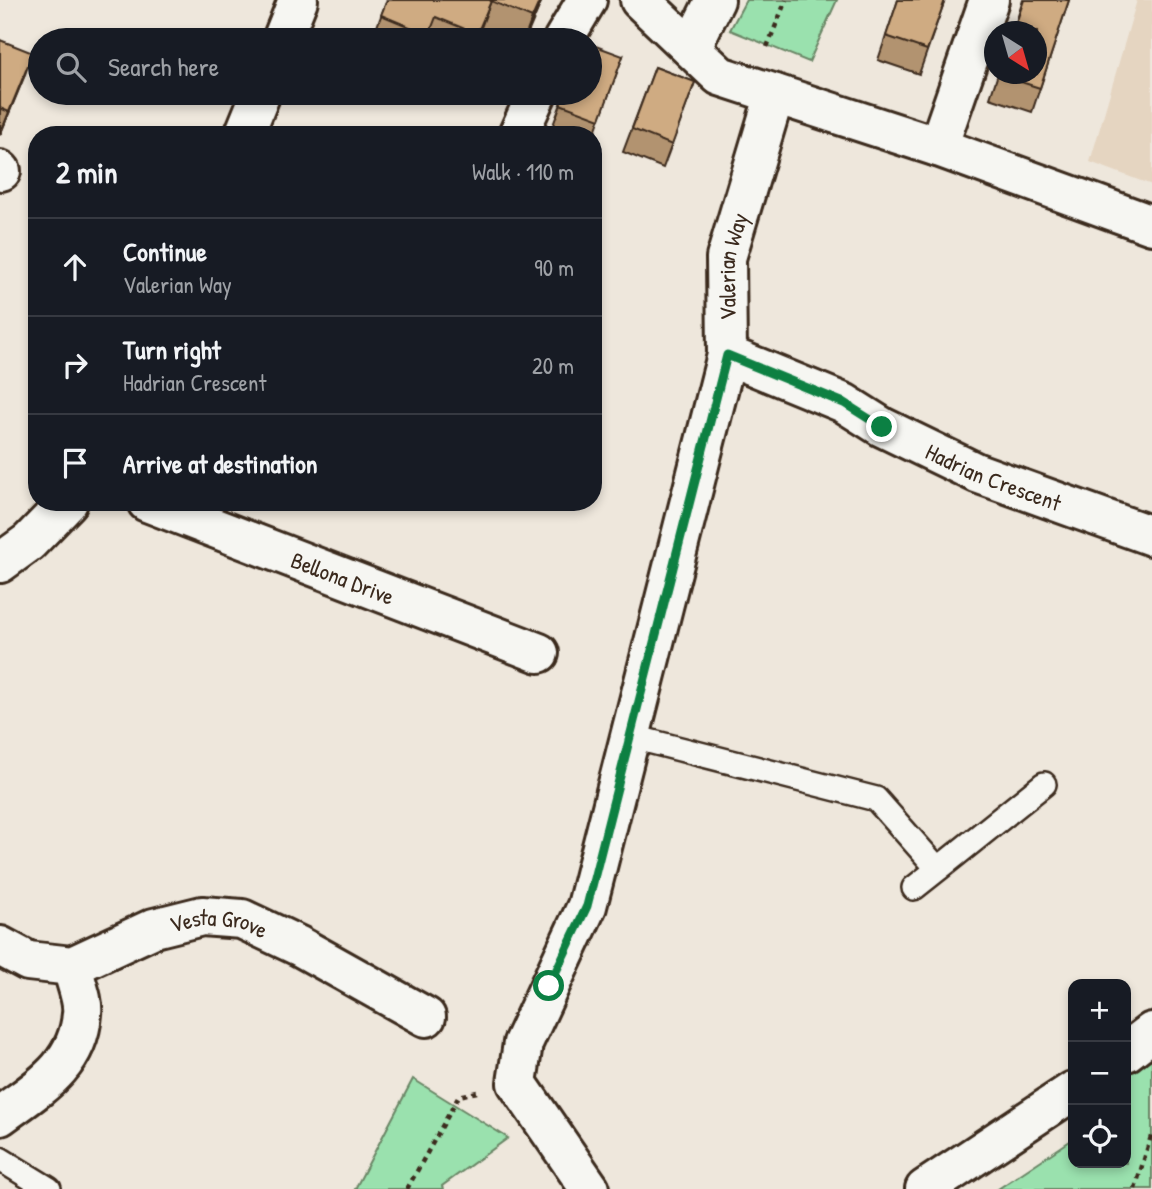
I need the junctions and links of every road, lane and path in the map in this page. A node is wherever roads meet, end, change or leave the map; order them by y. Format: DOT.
graph roads {
  1 [pos="298,0"];
  2 [pos="587,0"];
  3 [pos="640,0"];
  4 [pos="715,0"];
  5 [pos="989,0"];
  6 [pos="287,28"];
  7 [pos="570,28"];
  8 [pos="691,48"];
  9 [pos="775,94"];
  10 [pos="256,105"];
  11 [pos="532,105"];
  12 [pos="248,126"];
  13 [pos="522,126"];
  14 [pos="938,146"];
  15 [pos="1152,225"];
  16 [pos="727,355"];
  17 [pos="59,511"];
  18 [pos="170,511"];
  19 [pos="1152,536"];
  20 [pos="0,563"];
  21 [pos="539,653"];
  22 [pos="629,736"];
  23 [pos="1044,785"];
  24 [pos="938,869"];
  25 [pos="914,888"];
  26 [pos="0,946"];
  27 [pos="72,966"];
  28 [pos="426,1017"];
  29 [pos="1152,1032"];
  30 [pos="1131,1048"];
  31 [pos="517,1083"];
  32 [pos="1068,1094"];
  33 [pos="0,1116"];
  34 [pos="1152,1133"];
  35 [pos="0,1159"];
  36 [pos="49,1189"];
  37 [pos="407,1189"];
  38 [pos="590,1189"];
  39 [pos="925,1189"];
  40 [pos="1135,1189"];
  1 -- 6 [label="street"];
  2 -- 7 [label="street"];
  3 -- 8 [label="street"];
  4 -- 8 [label="street"];
  5 -- 14 [label="street"];
  8 -- 9 [label="street"];
  9 -- 14 [label="street"];
  9 -- 16 [label="street, Valerian Way"];
  10 -- 12 [label="street"];
  11 -- 13 [label="street"];
  14 -- 15 [label="street"];
  16 -- 19 [label="street, Hadrian Crescent"];
  16 -- 22 [label="street, Valerian Way"];
  17 -- 20 [label="street"];
  18 -- 21 [label="street, Bellona Drive"];
  22 -- 24 [label="lane"];
  22 -- 31 [label="street, Valerian Way"];
  23 -- 24 [label="lane"];
  24 -- 25 [label="lane"];
  26 -- 27 [label="street"];
  27 -- 28 [label="street, Vesta Grove"];
  27 -- 33 [label="street"];
  29 -- 30 [label="street"];
  31 -- 37 [label="path"];
  31 -- 38 [label="street"];
  32 -- 39 [label="street"];
  34 -- 40 [label="path"];
  35 -- 36 [label="lane"];
}
